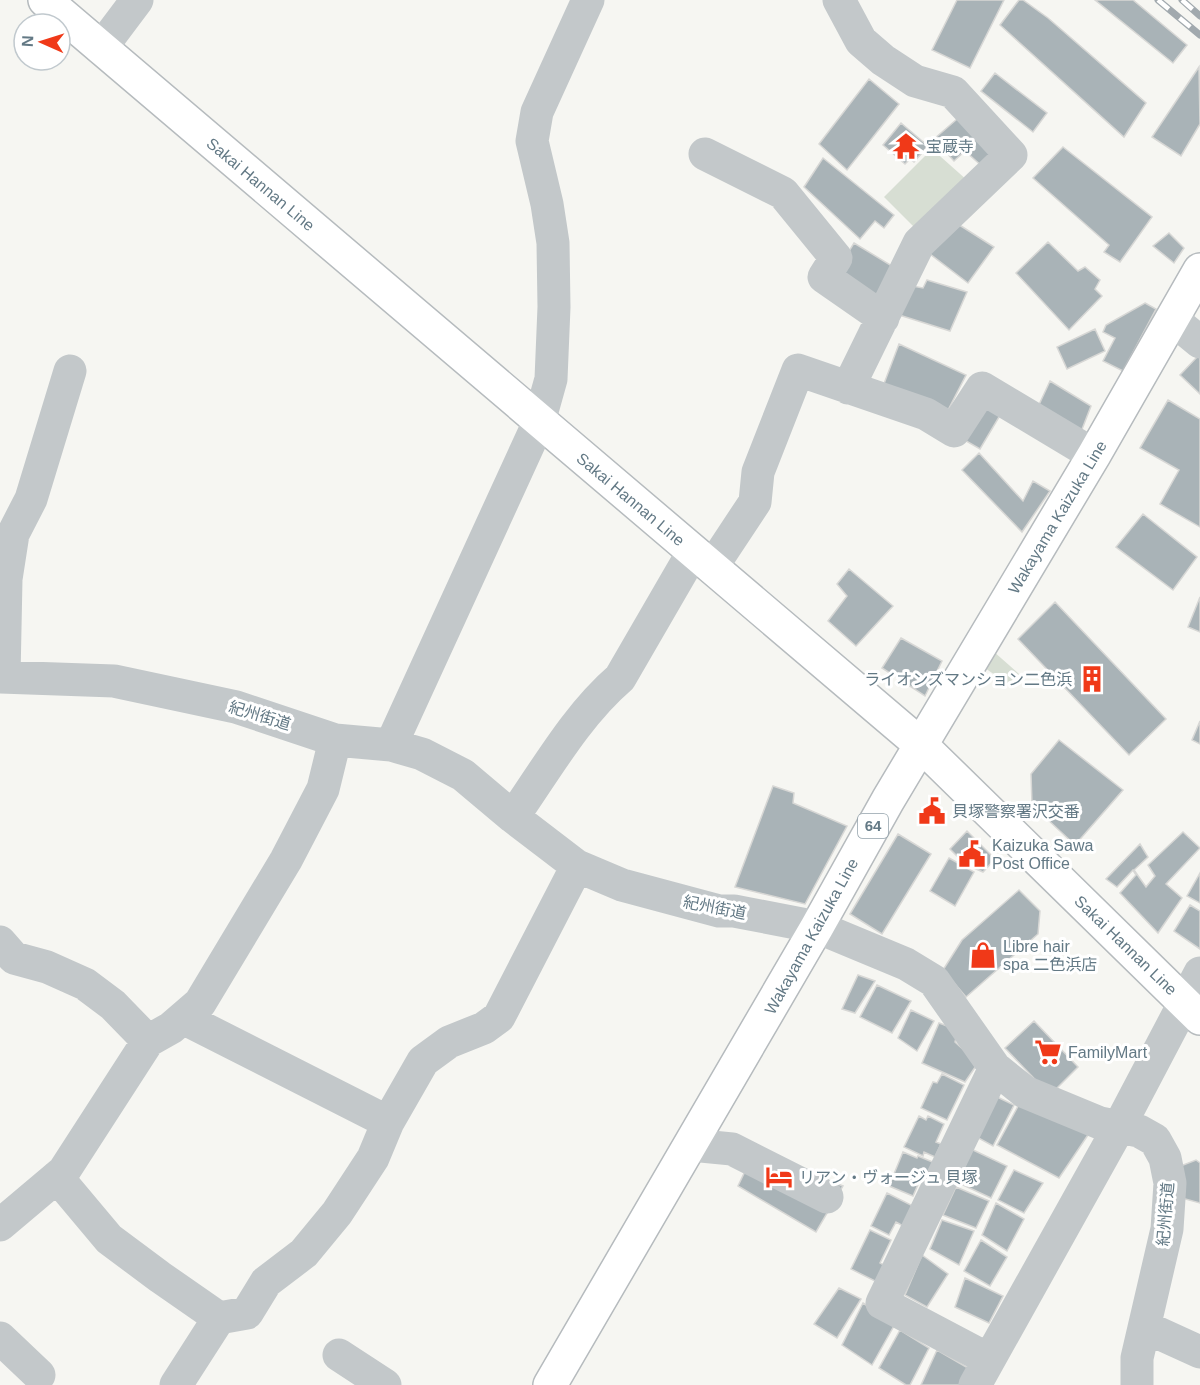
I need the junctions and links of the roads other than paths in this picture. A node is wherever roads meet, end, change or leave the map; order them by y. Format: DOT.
graph roads {
  1 [pos="45,0"];
  2 [pos="137,0"];
  3 [pos="588,0"];
  4 [pos="839,0"];
  5 [pos="101,48"];
  6 [pos="705,154"];
  7 [pos="1200,270"];
  8 [pos="883,318"];
  9 [pos="1172,319"];
  10 [pos="1200,342"];
  11 [pos="70,371"];
  12 [pos="848,388"];
  13 [pos="539,422"];
  14 [pos="1094,455"];
  15 [pos="703,559"];
  16 [pos="2,677"];
  17 [pos="335,740"];
  18 [pos="391,745"];
  19 [pos="921,745"];
  20 [pos="513,817"];
  21 [pos="577,866"];
  22 [pos="817,927"];
  23 [pos="0,942"];
  24 [pos="1200,974"];
  25 [pos="1192,1010"];
  26 [pos="183,1018"];
  27 [pos="148,1041"];
  28 [pos="995,1068"];
  29 [pos="388,1122"];
  30 [pos="1119,1127"];
  31 [pos="691,1145"];
  32 [pos="57,1177"];
  33 [pos="827,1197"];
  34 [pos="0,1225"];
  35 [pos="219,1318"];
  36 [pos="1144,1327"];
  37 [pos="0,1338"];
  38 [pos="1200,1352"];
  39 [pos="339,1354"];
  40 [pos="982,1372"];
  41 [pos="39,1375"];
  42 [pos="176,1385"];
  43 [pos="385,1385"];
  44 [pos="550,1385"];
  45 [pos="1137,1385"];
  1 -- 5 [label="main road, Sakai Hannan Line"];
  2 -- 5 [label="street"];
  3 -- 13 [label="street"];
  4 -- 8 [label="street"];
  5 -- 13 [label="main road, Sakai Hannan Line"];
  6 -- 8 [label="street"];
  7 -- 9 [label="main road, Wakayama Kaizuka Line / 64"];
  8 -- 12 [label="street"];
  9 -- 10 [label="street"];
  9 -- 14 [label="main road, Wakayama Kaizuka Line / 64"];
  11 -- 16 [label="street"];
  12 -- 14 [label="street"];
  12 -- 15 [label="street"];
  13 -- 15 [label="main road, Sakai Hannan Line"];
  13 -- 18 [label="street"];
  14 -- 19 [label="main road, Wakayama Kaizuka Line / 64"];
  15 -- 19 [label="main road, Sakai Hannan Line"];
  15 -- 20 [label="street"];
  16 -- 17 [label="street, 紀州街道"];
  17 -- 18 [label="street, 紀州街道"];
  17 -- 26 [label="street"];
  18 -- 20 [label="street, 紀州街道"];
  19 -- 22 [label="main road, Wakayama Kaizuka Line / 64"];
  19 -- 25 [label="main road, Sakai Hannan Line"];
  20 -- 21 [label="street, 紀州街道"];
  21 -- 22 [label="street, 紀州街道"];
  21 -- 29 [label="street"];
  22 -- 28 [label="street, 紀州街道"];
  22 -- 31 [label="main road, Wakayama Kaizuka Line / 64"];
  23 -- 27 [label="street"];
  24 -- 25 [label="street"];
  25 -- 30 [label="street"];
  26 -- 27 [label="street"];
  26 -- 29 [label="street"];
  27 -- 32 [label="street"];
  28 -- 30 [label="street, 紀州街道"];
  28 -- 40 [label="street"];
  29 -- 35 [label="street"];
  30 -- 36 [label="street, 紀州街道"];
  30 -- 40 [label="street"];
  31 -- 33 [label="street"];
  31 -- 44 [label="main road, Wakayama Kaizuka Line / 64"];
  32 -- 34 [label="street"];
  32 -- 35 [label="street"];
  35 -- 42 [label="street"];
  36 -- 38 [label="street"];
  36 -- 45 [label="street, 紀州街道"];
  37 -- 41 [label="street"];
  39 -- 43 [label="street"];
}
